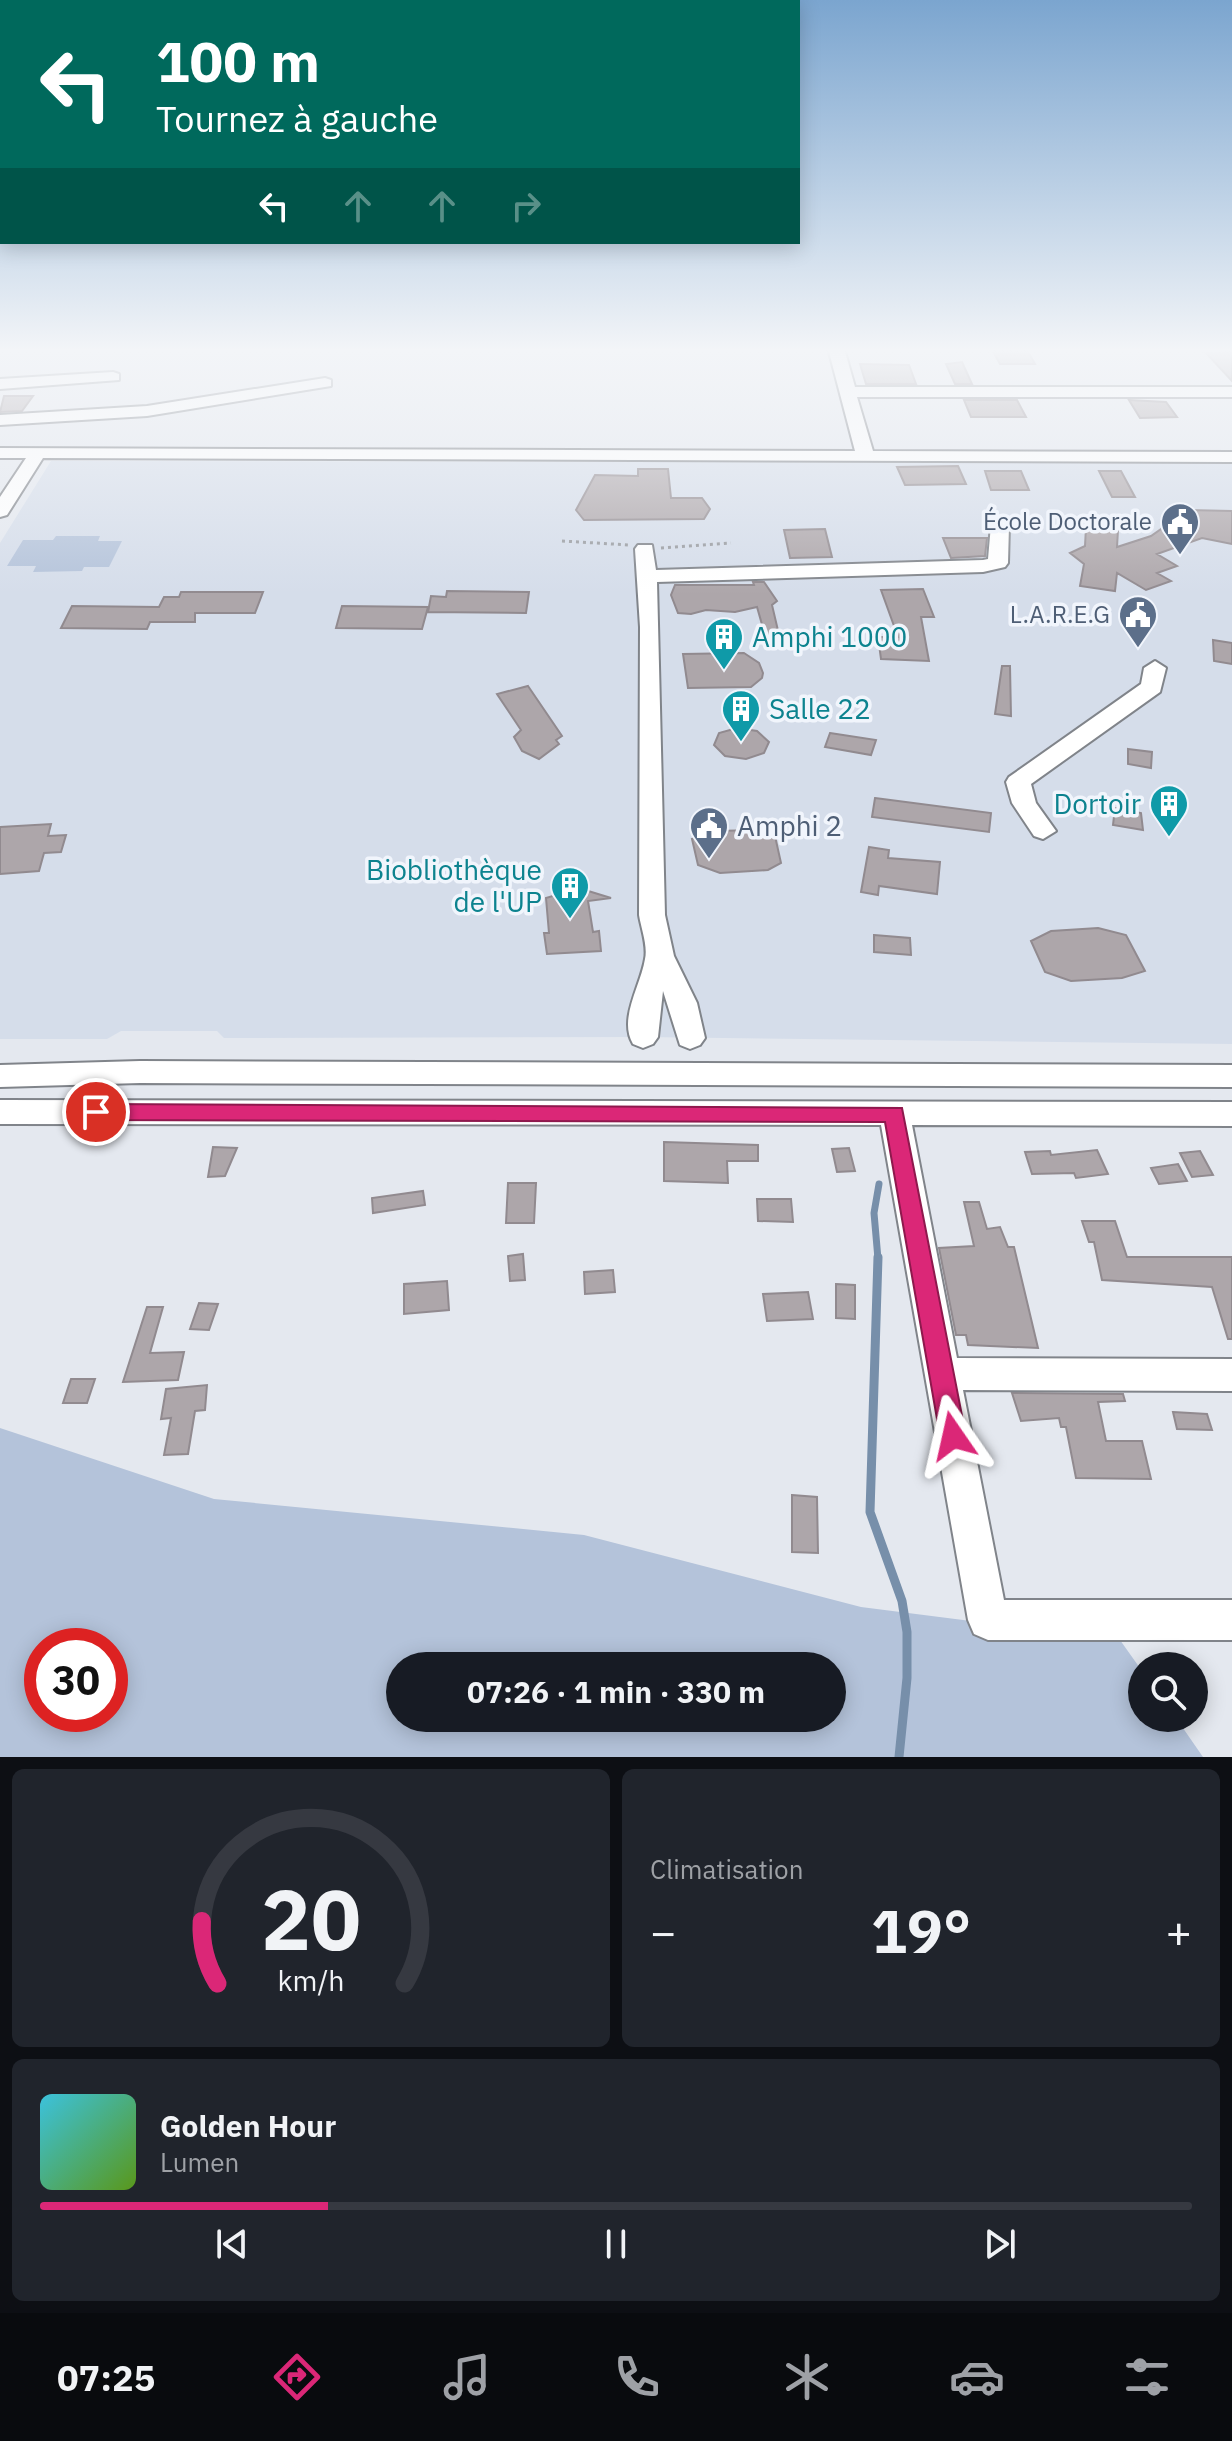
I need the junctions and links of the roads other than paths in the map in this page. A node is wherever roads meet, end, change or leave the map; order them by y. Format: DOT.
graph roads {
  1 [pos="22,430"];
  2 [pos="858,430"];
  3 [pos="4,453"];
  4 [pos="38,453"];
  5 [pos="865,455"];
  6 [pos="1232,457"];
  7 [pos="0,511"];
  8 [pos="1000,525"];
  9 [pos="645,549"];
  10 [pos="647,576"];
  11 [pos="1155,668"];
  12 [pos="1043,831"];
  13 [pos="660,956"];
  14 [pos="643,1037"];
  15 [pos="690,1038"];
  16 [pos="0,1076"];
  17 [pos="1232,1076"];
  18 [pos="0,1112"];
  19 [pos="894,1114"];
  20 [pos="1232,1114"];
  21 [pos="941,1374"];
  22 [pos="1232,1375"];
  23 [pos="1232,1620"];
  1 -- 3 [label="street"];
  2 -- 5 [label="street"];
  3 -- 4 [label="street"];
  4 -- 5 [label="street"];
  4 -- 7 [label="street"];
  5 -- 6 [label="street"];
  8 -- 10 [label="street"];
  9 -- 10 [label="street"];
  10 -- 13 [label="street"];
  11 -- 12 [label="street"];
  13 -- 14 [label="street"];
  13 -- 15 [label="street"];
  16 -- 17 [label="street"];
  18 -- 19 [label="street"];
  19 -- 20 [label="street"];
  19 -- 21 [label="street"];
  21 -- 22 [label="street"];
  21 -- 23 [label="street"];
}
